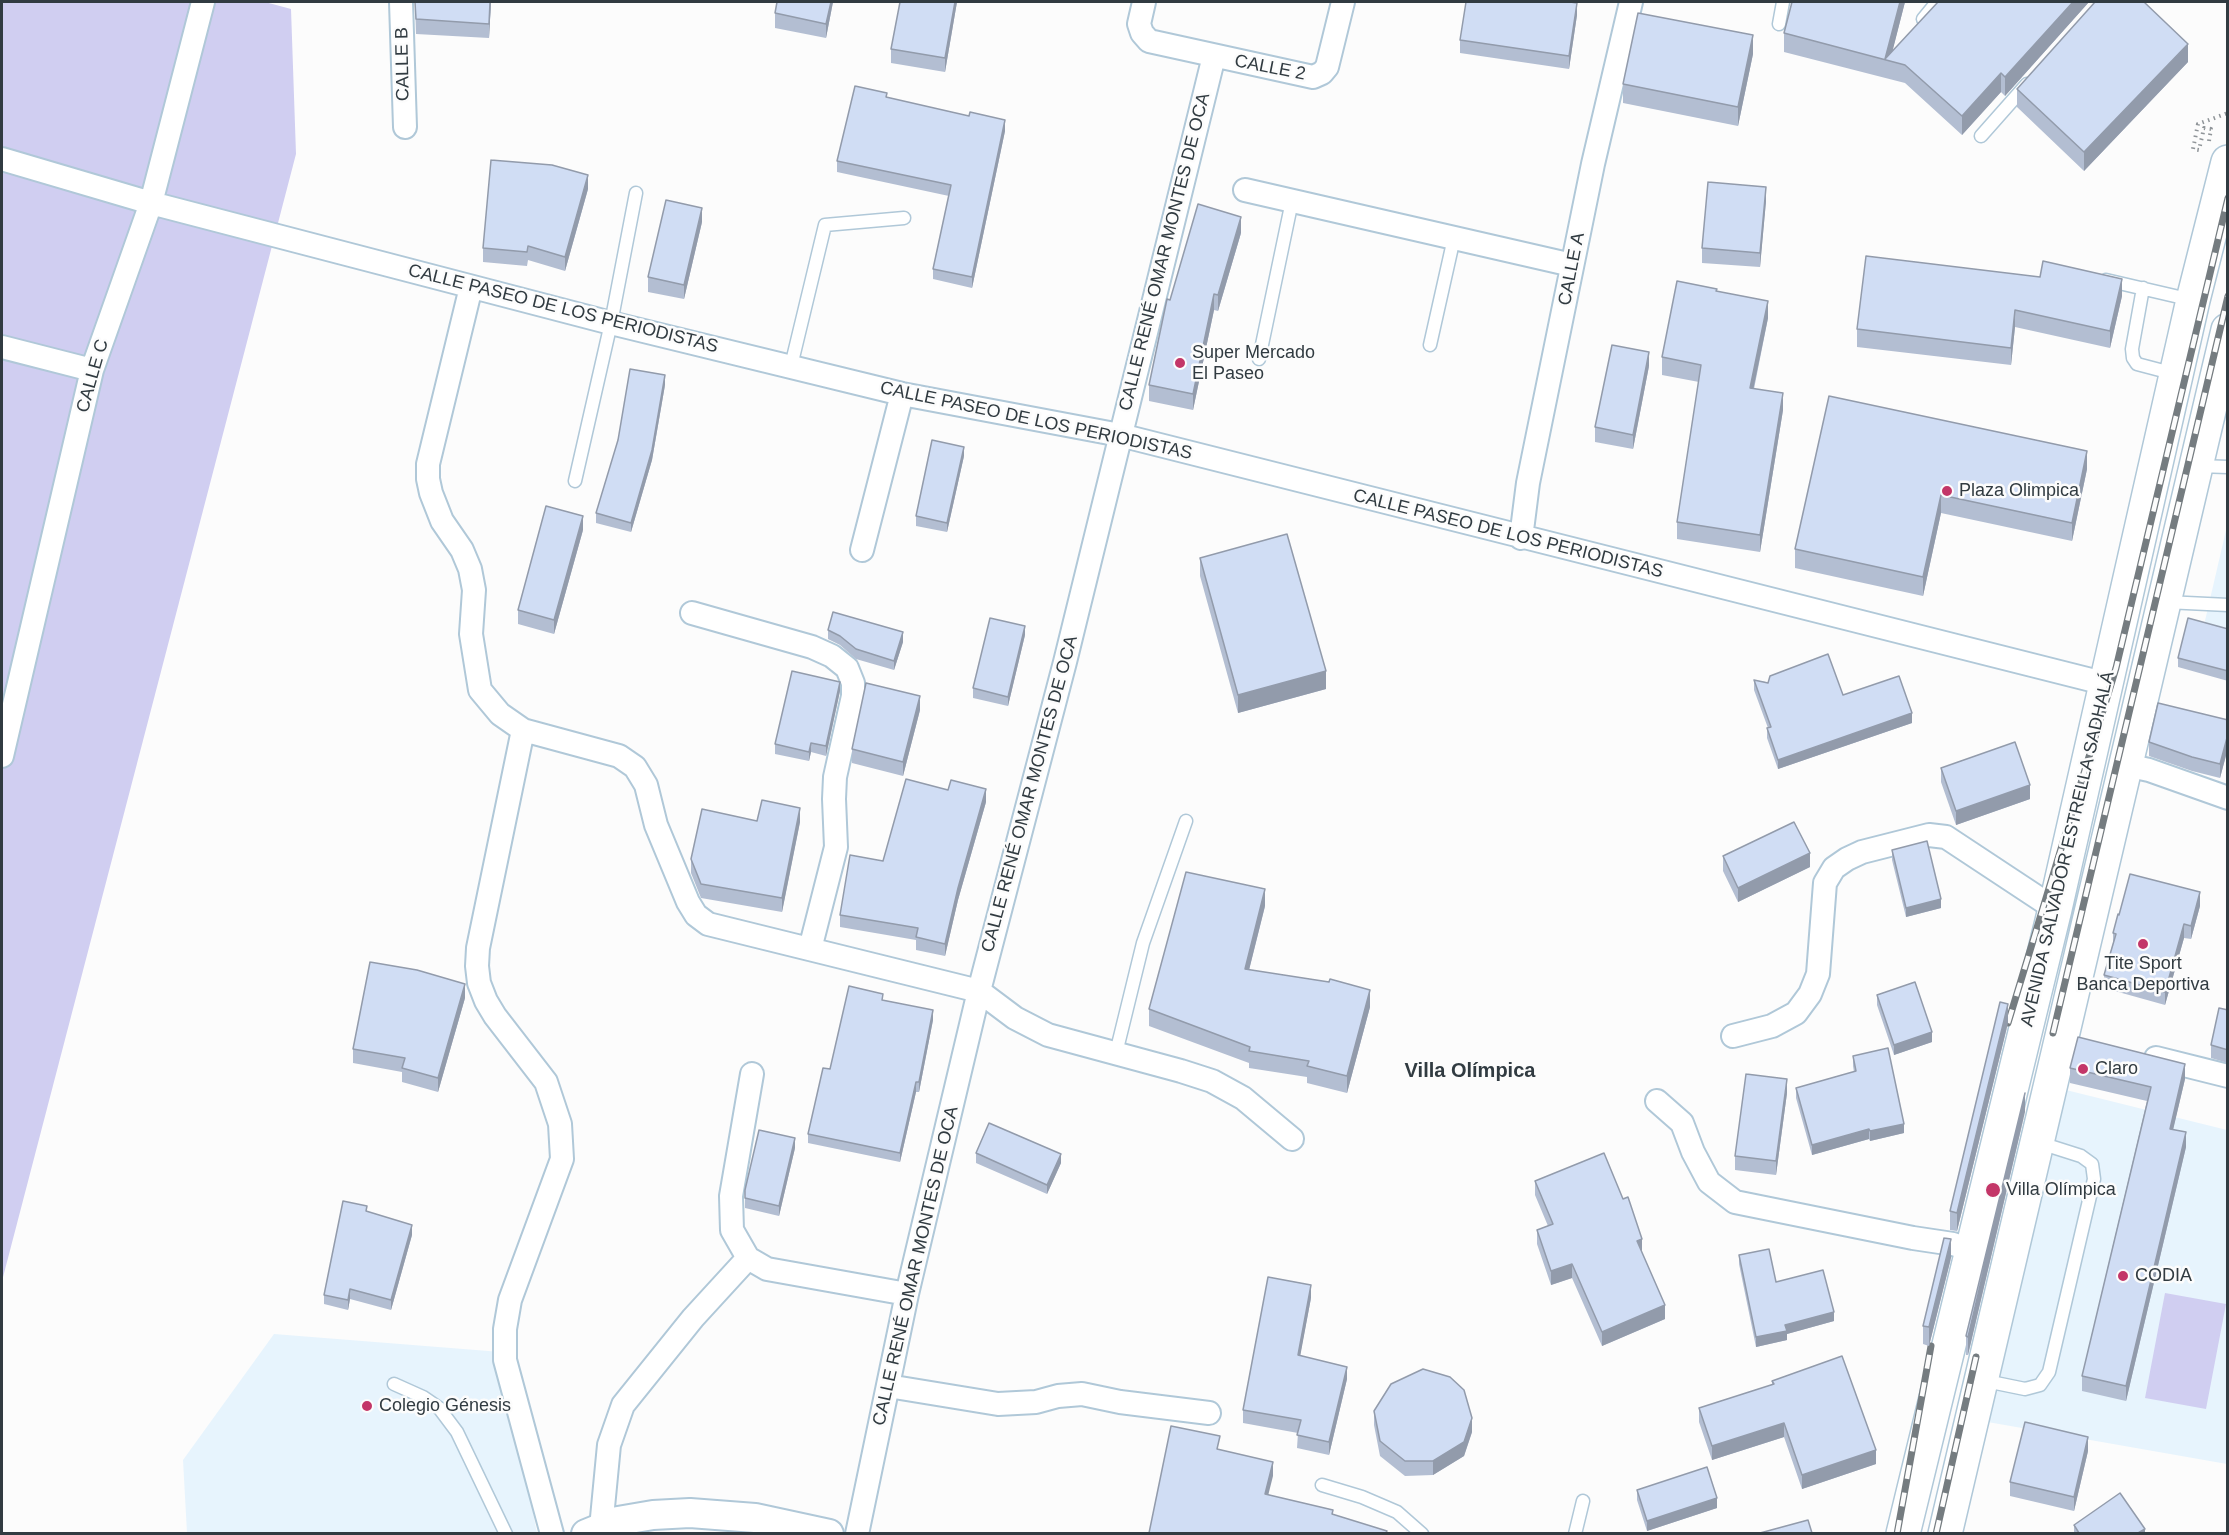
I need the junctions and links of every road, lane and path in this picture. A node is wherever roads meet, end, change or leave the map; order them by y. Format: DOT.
graph roads {
  1 [pos="203,2"];
  2 [pos="401,2"];
  3 [pos="1144,2"];
  4 [pos="1343,2"];
  5 [pos="1630,2"];
  6 [pos="1783,2"];
  7 [pos="1938,2"];
  8 [pos="1922,21"];
  9 [pos="1779,24"];
  10 [pos="1214,56"];
  11 [pos="2035,74"];
  12 [pos="2228,113"];
  13 [pos="405,127"];
  14 [pos="1981,136"];
  15 [pos="2217,157"];
  16 [pos="2,159"];
  17 [pos="1245,190"];
  18 [pos="636,193"];
  19 [pos="1292,201"];
  20 [pos="151,203"];
  21 [pos="904,218"];
  22 [pos="1454,238"];
  23 [pos="1572,265"];
  24 [pos="2090,276"];
  25 [pos="471,287"];
  26 [pos="2143,288"];
  27 [pos="2193,300"];
  28 [pos="611,323"];
  29 [pos="2228,330"];
  30 [pos="1430,345"];
  31 [pos="2,347"];
  32 [pos="1259,359"];
  33 [pos="791,366"];
  34 [pos="92,370"];
  35 [pos="2176,374"];
  36 [pos="902,394"];
  37 [pos="1120,435"];
  38 [pos="2212,466"];
  39 [pos="575,481"];
  40 [pos="1521,538"];
  41 [pos="862,550"];
  42 [pos="2164,602"];
  43 [pos="2228,605"];
  44 [pos="692,613"];
  45 [pos="2107,684"];
  46 [pos="523,730"];
  47 [pos="2,756"];
  48 [pos="2126,765"];
  49 [pos="2228,798"];
  50 [pos="1186,821"];
  51 [pos="2055,909"];
  52 [pos="810,950"];
  53 [pos="979,991"];
  54 [pos="1734,1036"];
  55 [pos="1116,1053"];
  56 [pos="2139,1054"];
  57 [pos="752,1074"];
  58 [pos="2228,1076"];
  59 [pos="1657,1101"];
  60 [pos="1292,1139"];
  61 [pos="2036,1141"];
  62 [pos="1972,1250"];
  63 [pos="748,1258"];
  64 [pos="907,1294"];
  65 [pos="1981,1380"];
  66 [pos="394,1384"];
  67 [pos="888,1386"];
  68 [pos="1209,1413"];
  69 [pos="1322,1485"];
  70 [pos="1583,1501"];
  71 [pos="593,1531"];
  72 [pos="506,1533"];
  73 [pos="552,1533"];
  74 [pos="829,1533"];
  75 [pos="857,1533"];
  76 [pos="1422,1533"];
  77 [pos="1575,1533"];
  78 [pos="1903,1533"];
  79 [pos="1945,1533"];
  1 -- 20 [label="street, CALLE C"];
  2 -- 13 [label="street, CALLE B"];
  3 -- 10 [label="street"];
  4 -- 10 [label="street, CALLE 2"];
  5 -- 23 [label="street, CALLE A"];
  6 -- 9 [label="lane"];
  7 -- 8 [label="lane"];
  10 -- 37 [label="street, CALLE RENÉ OMAR MONTES DE OCA"];
  11 -- 14 [label="lane"];
  12 -- 15 [label="path"];
  15 -- 27 [label="main road, AVENIDA SALVADOR ESTRELLA SADHALÁ"];
  16 -- 20 [label="street, CALLE PASEO DE LOS PERIODISTAS"];
  17 -- 19 [label="street"];
  18 -- 28 [label="lane"];
  19 -- 22 [label="street"];
  19 -- 32 [label="lane"];
  20 -- 25 [label="street, CALLE PASEO DE LOS PERIODISTAS"];
  20 -- 34 [label="street, CALLE C"];
  21 -- 33 [label="lane"];
  22 -- 23 [label="street"];
  22 -- 30 [label="lane"];
  23 -- 40 [label="street, CALLE A"];
  24 -- 26 [label="lane"];
  25 -- 28 [label="street, CALLE PASEO DE LOS PERIODISTAS"];
  25 -- 46 [label="street"];
  26 -- 27 [label="lane"];
  26 -- 35 [label="lane"];
  27 -- 35 [label="main road, AVENIDA SALVADOR ESTRELLA SADHALÁ"];
  28 -- 33 [label="street, CALLE PASEO DE LOS PERIODISTAS"];
  28 -- 39 [label="lane"];
  29 -- 38 [label="main road, AVENIDA SALVADOR ESTRELLA SADHALÁ"];
  31 -- 34 [label="street"];
  33 -- 36 [label="street, CALLE PASEO DE LOS PERIODISTAS"];
  34 -- 47 [label="street, CALLE C"];
  35 -- 45 [label="main road, AVENIDA SALVADOR ESTRELLA SADHALÁ"];
  36 -- 37 [label="street, CALLE PASEO DE LOS PERIODISTAS"];
  36 -- 41 [label="street"];
  37 -- 40 [label="street, CALLE PASEO DE LOS PERIODISTAS"];
  37 -- 53 [label="street, CALLE RENÉ OMAR MONTES DE OCA"];
  38 -- 42 [label="main road, AVENIDA SALVADOR ESTRELLA SADHALÁ"];
  40 -- 45 [label="street, CALLE PASEO DE LOS PERIODISTAS"];
  42 -- 43 [label="lane"];
  42 -- 48 [label="main road, AVENIDA SALVADOR ESTRELLA SADHALÁ"];
  44 -- 52 [label="street"];
  45 -- 51 [label="main road, AVENIDA SALVADOR ESTRELLA SADHALÁ"];
  46 -- 52 [label="street"];
  46 -- 73 [label="street"];
  48 -- 49 [label="street"];
  48 -- 61 [label="main road, AVENIDA SALVADOR ESTRELLA SADHALÁ"];
  50 -- 55 [label="lane"];
  51 -- 54 [label="street"];
  51 -- 62 [label="main road, AVENIDA SALVADOR ESTRELLA SADHALÁ"];
  52 -- 53 [label="street"];
  53 -- 55 [label="street"];
  53 -- 64 [label="street, CALLE RENÉ OMAR MONTES DE OCA"];
  55 -- 60 [label="street"];
  56 -- 58 [label="street"];
  57 -- 63 [label="street"];
  59 -- 62 [label="street"];
  61 -- 65 [label="main road, AVENIDA SALVADOR ESTRELLA SADHALÁ"];
  61 -- 65 [label="lane"];
  62 -- 78 [label="main road, AVENIDA SALVADOR ESTRELLA SADHALÁ"];
  63 -- 64 [label="street"];
  63 -- 71 [label="street"];
  64 -- 67 [label="street, CALLE RENÉ OMAR MONTES DE OCA"];
  65 -- 79 [label="main road, AVENIDA SALVADOR ESTRELLA SADHALÁ"];
  66 -- 72 [label="lane"];
  67 -- 68 [label="street"];
  67 -- 75 [label="street, CALLE RENÉ OMAR MONTES DE OCA"];
  69 -- 76 [label="lane"];
  70 -- 77 [label="lane"];
  71 -- 74 [label="street"];
}
